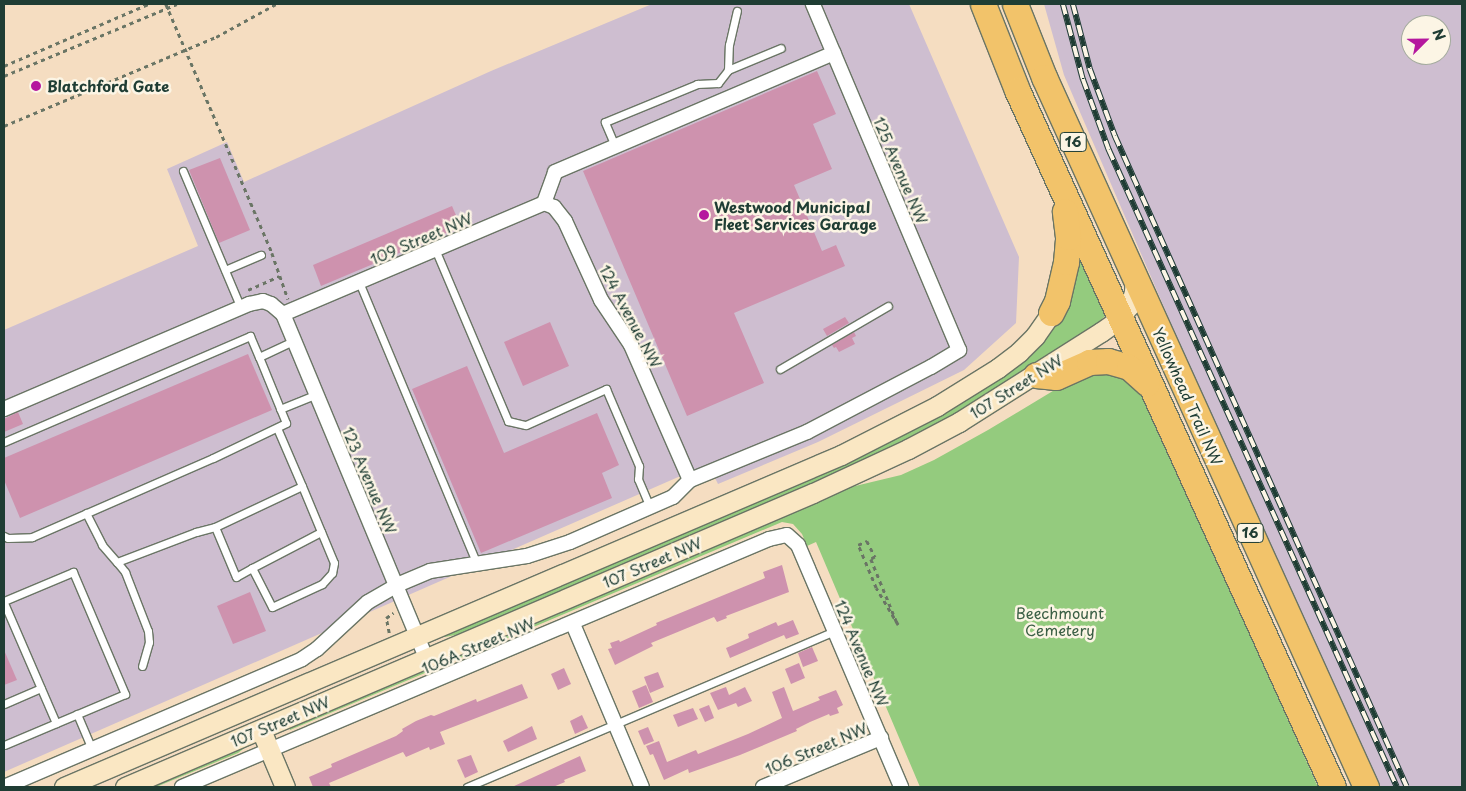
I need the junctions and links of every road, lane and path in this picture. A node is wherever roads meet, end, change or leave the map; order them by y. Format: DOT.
graph roads {
  1 [pos="149,4"];
  2 [pos="176,4"];
  3 [pos="276,4"];
  4 [pos="813,4"];
  5 [pos="983,4"];
  6 [pos="1015,4"];
  7 [pos="167,6"];
  8 [pos="737,11"];
  9 [pos="781,48"];
  10 [pos="185,50"];
  11 [pos="834,53"];
  12 [pos="4,66"];
  13 [pos="728,70"];
  14 [pos="4,76"];
  15 [pos="4,126"];
  16 [pos="615,146"];
  17 [pos="1053,170"];
  18 [pos="183,171"];
  19 [pos="544,203"];
  20 [pos="435,250"];
  21 [pos="261,255"];
  22 [pos="225,270"];
  23 [pos="1135,278"];
  24 [pos="359,282"];
  25 [pos="287,295"];
  26 [pos="888,306"];
  27 [pos="241,308"];
  28 [pos="1050,313"];
  29 [pos="283,314"];
  30 [pos="1119,316"];
  31 [pos="294,342"];
  32 [pos="259,357"];
  33 [pos="780,369"];
  34 [pos="1036,375"];
  35 [pos="1153,392"];
  36 [pos="316,394"];
  37 [pos="4,409"];
  38 [pos="280,409"];
  39 [pos="277,428"];
  40 [pos="4,442"];
  41 [pos="690,480"];
  42 [pos="302,486"];
  43 [pos="650,508"];
  44 [pos="86,512"];
  45 [pos="215,527"];
  46 [pos="321,532"];
  47 [pos="787,535"];
  48 [pos="4,536"];
  49 [pos="871,559"];
  50 [pos="117,562"];
  51 [pos="865,562"];
  52 [pos="477,564"];
  53 [pos="252,568"];
  54 [pos="397,585"];
  55 [pos="4,602"];
  56 [pos="573,624"];
  57 [pos="834,631"];
  58 [pos="417,637"];
  59 [pos="426,658"];
  60 [pos="142,666"];
  61 [pos="41,688"];
  62 [pos="4,704"];
  63 [pos="77,714"];
  64 [pos="56,723"];
  65 [pos="616,724"];
  66 [pos="261,730"];
  67 [pos="881,738"];
  68 [pos="4,745"];
  69 [pos="92,750"];
  70 [pos="269,750"];
  71 [pos="4,787"];
  72 [pos="64,787"];
  73 [pos="125,787"];
  74 [pos="182,787"];
  75 [pos="285,787"];
  76 [pos="468,787"];
  77 [pos="642,787"];
  78 [pos="763,787"];
  79 [pos="901,787"];
  80 [pos="1332,787"];
  81 [pos="1366,787"];
  1 -- 12 [label="path"];
  2 -- 7 [label="path"];
  3 -- 10 [label="path"];
  4 -- 11 [label="street, 125 Avenue NW"];
  5 -- 17 [label="highway, Yellowhead Trail NW / 16"];
  6 -- 23 [label="highway, Yellowhead Trail NW / 16"];
  7 -- 10 [label="path"];
  7 -- 14 [label="path"];
  8 -- 13 [label="lane"];
  9 -- 13 [label="lane"];
  10 -- 15 [label="path"];
  10 -- 25 [label="path"];
  11 -- 16 [label="street"];
  11 -- 41 [label="street, 125 Avenue NW"];
  13 -- 16 [label="lane"];
  16 -- 19 [label="street"];
  17 -- 28 [label="highway"];
  17 -- 30 [label="highway, Yellowhead Trail NW / 16"];
  18 -- 22 [label="lane"];
  19 -- 20 [label="street, 109 Street NW"];
  19 -- 41 [label="street, 124 Avenue NW"];
  20 -- 24 [label="street, 109 Street NW"];
  20 -- 43 [label="lane"];
  21 -- 22 [label="lane"];
  22 -- 27 [label="lane"];
  23 -- 30 [label="main road, 107 Street NW"];
  23 -- 81 [label="highway, Yellowhead Trail NW / 16"];
  24 -- 29 [label="street, 109 Street NW"];
  24 -- 52 [label="lane"];
  26 -- 33 [label="lane"];
  27 -- 29 [label="street"];
  27 -- 37 [label="street"];
  28 -- 58 [label="main road, 107 Street NW"];
  29 -- 31 [label="street, 123 Avenue NW"];
  30 -- 34 [label="main road, 107 Street NW"];
  30 -- 35 [label="highway, Yellowhead Trail NW / 16"];
  31 -- 32 [label="lane"];
  31 -- 36 [label="street, 123 Avenue NW"];
  32 -- 38 [label="lane"];
  32 -- 40 [label="lane"];
  34 -- 35 [label="highway"];
  34 -- 59 [label="main road, 107 Street NW"];
  35 -- 80 [label="highway, Yellowhead Trail NW / 16"];
  36 -- 38 [label="lane"];
  36 -- 54 [label="street, 123 Avenue NW"];
  38 -- 39 [label="lane"];
  39 -- 42 [label="lane"];
  39 -- 44 [label="lane"];
  41 -- 43 [label="street"];
  42 -- 45 [label="lane"];
  42 -- 46 [label="lane"];
  43 -- 52 [label="street"];
  44 -- 48 [label="lane"];
  44 -- 50 [label="lane"];
  45 -- 50 [label="lane"];
  45 -- 53 [label="lane"];
  46 -- 53 [label="lane"];
  46 -- 53 [label="lane"];
  47 -- 56 [label="street, 106A Street NW"];
  47 -- 57 [label="street, 124 Avenue NW"];
  49 -- 51 [label="path"];
  49 -- 51 [label="path"];
  49 -- 51 [label="path"];
  50 -- 60 [label="lane"];
  52 -- 54 [label="street"];
  54 -- 58 [label="street, 123 Avenue NW"];
  54 -- 69 [label="street"];
  55 -- 61 [label="lane"];
  55 -- 63 [label="lane"];
  56 -- 65 [label="street"];
  56 -- 70 [label="street, 106A Street NW"];
  57 -- 65 [label="lane"];
  57 -- 67 [label="street, 124 Avenue NW"];
  58 -- 59 [label="street, 123 Avenue NW"];
  58 -- 72 [label="main road, 107 Street NW"];
  59 -- 66 [label="main road, 107 Street NW"];
  61 -- 62 [label="lane"];
  61 -- 64 [label="lane"];
  63 -- 64 [label="lane"];
  63 -- 69 [label="lane"];
  64 -- 68 [label="lane"];
  65 -- 76 [label="lane"];
  65 -- 77 [label="street"];
  66 -- 70 [label="main road"];
  66 -- 73 [label="main road, 107 Street NW"];
  67 -- 78 [label="street, 106 Street NW"];
  67 -- 79 [label="street, 124 Avenue NW"];
  69 -- 71 [label="street"];
  70 -- 74 [label="street, 106A Street NW"];
  70 -- 75 [label="main road"];
}
